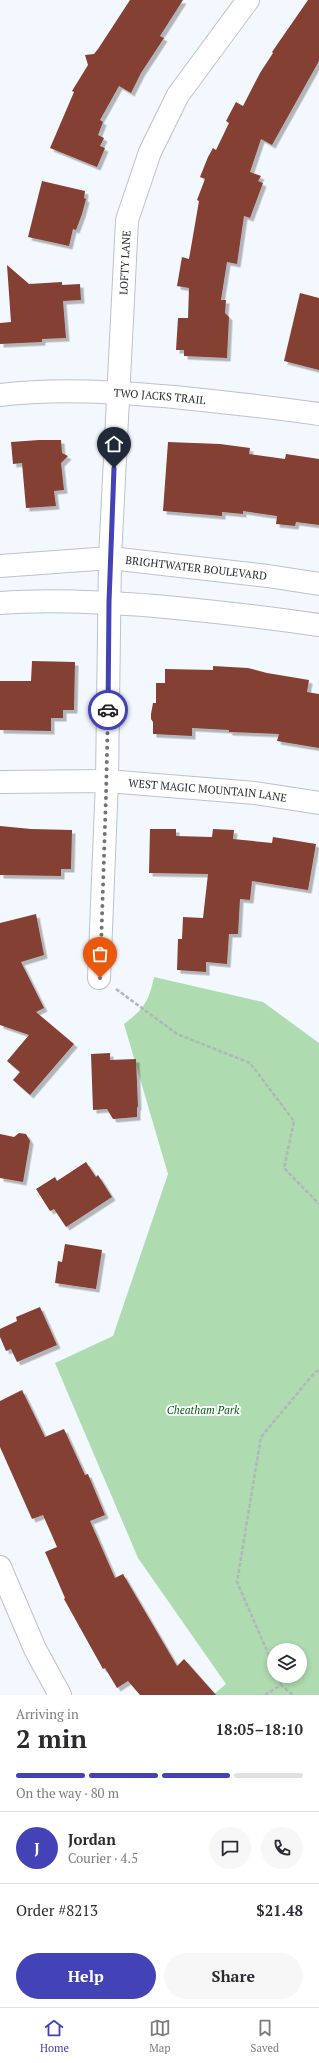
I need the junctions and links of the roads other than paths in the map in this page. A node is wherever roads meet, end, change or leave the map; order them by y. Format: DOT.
graph roads {
  1 [pos="248,0"];
  2 [pos="117,392"];
  3 [pos="0,395"];
  4 [pos="319,414"];
  5 [pos="110,558"];
  6 [pos="0,566"];
  7 [pos="319,584"];
  8 [pos="109,602"];
  9 [pos="0,603"];
  10 [pos="319,625"];
  11 [pos="107,781"];
  12 [pos="0,782"];
  13 [pos="319,803"];
  14 [pos="100,978"];
  15 [pos="0,1567"];
  16 [pos="60,1695"];
  1 -- 2 [label="street, LOFTY LANE"];
  2 -- 3 [label="street, TWO JACKS TRAIL"];
  2 -- 4 [label="street, TWO JACKS TRAIL"];
  2 -- 5 [label="street, LOFTY LANE"];
  5 -- 6 [label="street, BRIGHTWATER BOULEVARD"];
  5 -- 7 [label="street, BRIGHTWATER BOULEVARD"];
  5 -- 8 [label="street, LOFTY LANE"];
  8 -- 9 [label="street"];
  8 -- 10 [label="street"];
  8 -- 11 [label="street, LOFTY LANE"];
  11 -- 12 [label="street, WEST MAGIC MOUNTAIN LANE"];
  11 -- 13 [label="street, WEST MAGIC MOUNTAIN LANE"];
  11 -- 14 [label="street, LOFTY LANE"];
  15 -- 16 [label="street"];
}
